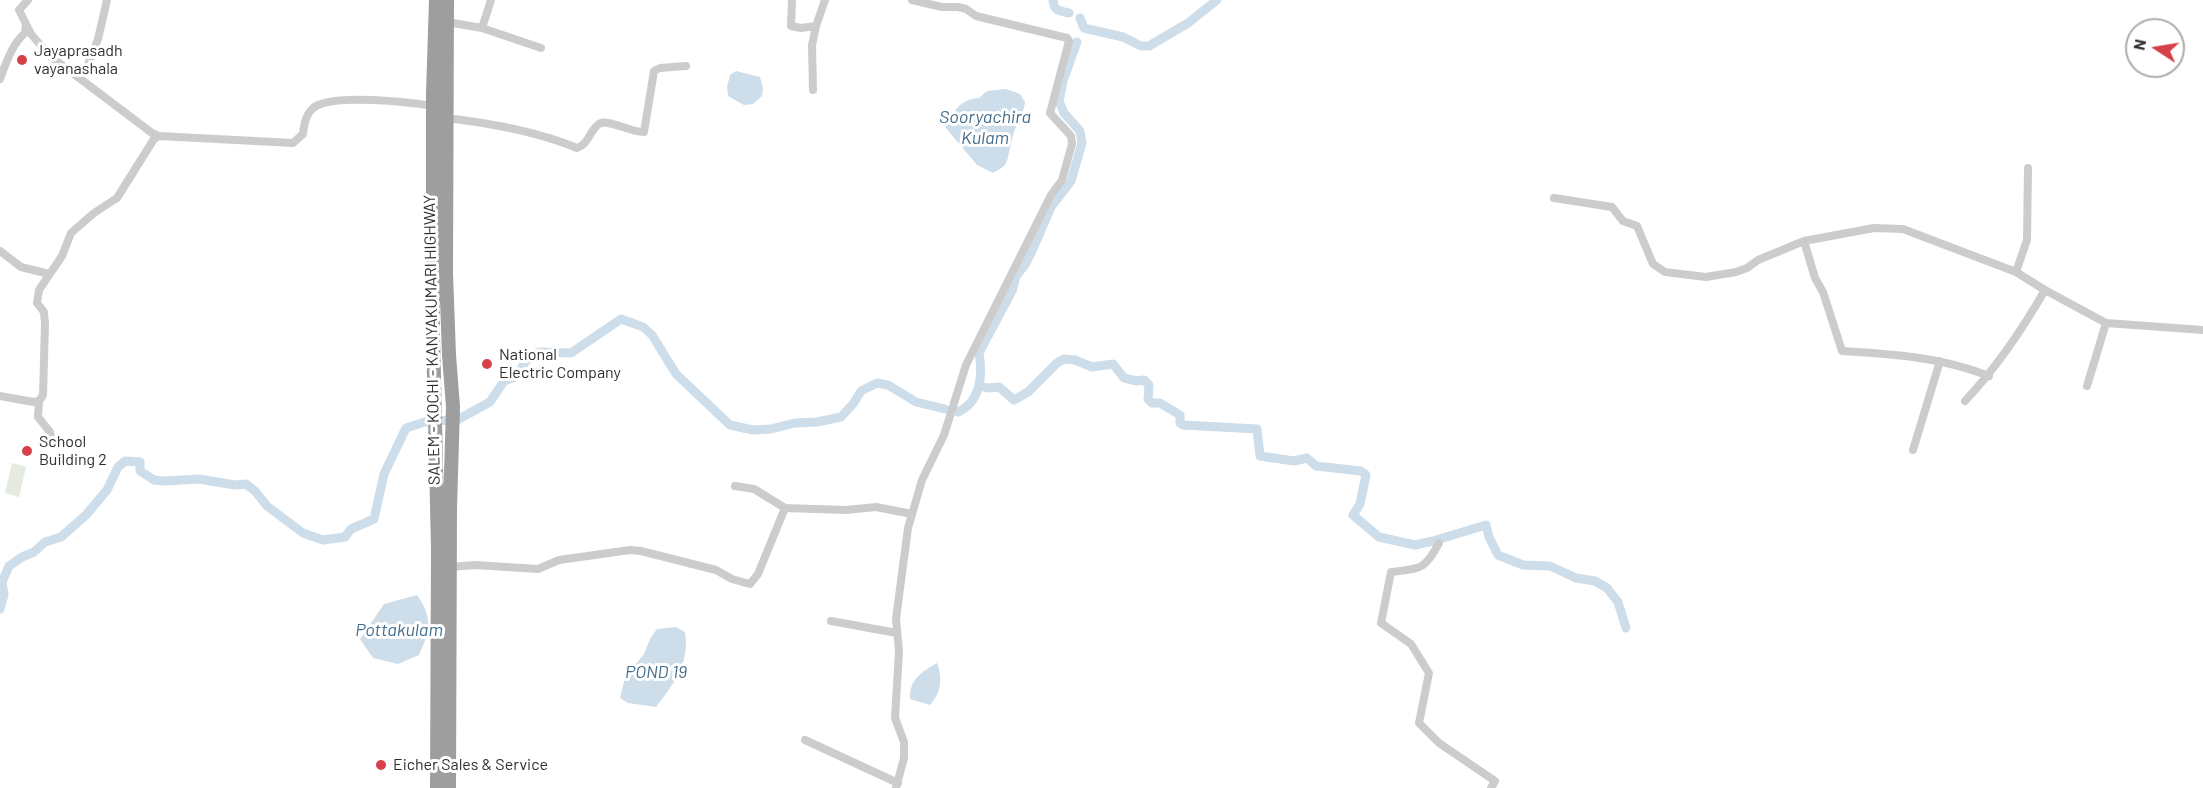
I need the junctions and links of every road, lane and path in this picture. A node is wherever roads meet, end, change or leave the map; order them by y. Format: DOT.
graph roads {
  1 [pos="28,0"];
  2 [pos="107,0"];
  3 [pos="435,0"];
  4 [pos="447,0"];
  5 [pos="491,0"];
  6 [pos="792,0"];
  7 [pos="825,0"];
  8 [pos="912,0"];
  9 [pos="447,22"];
  10 [pos="26,24"];
  11 [pos="816,26"];
  12 [pos="482,28"];
  13 [pos="541,48"];
  14 [pos="686,66"];
  15 [pos="76,75"];
  16 [pos="0,79"];
  17 [pos="813,90"];
  18 [pos="434,106"];
  19 [pos="446,118"];
  20 [pos="159,136"];
  21 [pos="2028,168"];
  22 [pos="1554,198"];
  23 [pos="1804,241"];
  24 [pos="0,251"];
  25 [pos="2016,272"];
  26 [pos="49,274"];
  27 [pos="2045,290"];
  28 [pos="2106,323"];
  29 [pos="2203,330"];
  30 [pos="1940,361"];
  31 [pos="1989,376"];
  32 [pos="2087,386"];
  33 [pos="0,396"];
  34 [pos="39,401"];
  35 [pos="1965,401"];
  36 [pos="52,445"];
  37 [pos="1913,450"];
  38 [pos="735,486"];
  39 [pos="785,508"];
  40 [pos="912,514"];
  41 [pos="1439,543"];
  42 [pos="450,567"];
  43 [pos="831,621"];
  44 [pos="897,633"];
  45 [pos="805,740"];
  46 [pos="897,785"];
  47 [pos="437,788"];
  48 [pos="449,788"];
  49 [pos="1491,788"];
  1 -- 10 [label="street"];
  2 -- 15 [label="street"];
  3 -- 18 [label="highway, SALEM - KOCHI - KANYAKUMARI HIGHWAY"];
  4 -- 9 [label="highway, SALEM - KOCHI - KANYAKUMARI HIGHWAY"];
  5 -- 12 [label="street"];
  6 -- 11 [label="street"];
  7 -- 11 [label="street"];
  8 -- 40 [label="street"];
  9 -- 12 [label="street"];
  9 -- 19 [label="highway, SALEM - KOCHI - KANYAKUMARI HIGHWAY"];
  10 -- 15 [label="street"];
  10 -- 16 [label="street"];
  11 -- 17 [label="street"];
  12 -- 13 [label="street"];
  14 -- 19 [label="street"];
  15 -- 20 [label="street"];
  18 -- 20 [label="street"];
  18 -- 47 [label="highway, SALEM - KOCHI - KANYAKUMARI HIGHWAY"];
  19 -- 42 [label="highway, SALEM - KOCHI - KANYAKUMARI HIGHWAY"];
  20 -- 26 [label="street"];
  21 -- 25 [label="street"];
  22 -- 23 [label="street"];
  23 -- 25 [label="street"];
  23 -- 30 [label="street"];
  24 -- 26 [label="street"];
  25 -- 27 [label="street"];
  26 -- 34 [label="street"];
  27 -- 28 [label="street"];
  27 -- 31 [label="street"];
  28 -- 29 [label="street"];
  28 -- 32 [label="street"];
  30 -- 31 [label="street"];
  30 -- 37 [label="street"];
  31 -- 35 [label="street"];
  33 -- 34 [label="street"];
  34 -- 36 [label="street"];
  38 -- 39 [label="street"];
  39 -- 40 [label="street"];
  39 -- 42 [label="street"];
  40 -- 44 [label="street"];
  41 -- 49 [label="street"];
  42 -- 48 [label="highway, SALEM - KOCHI - KANYAKUMARI HIGHWAY"];
  43 -- 44 [label="street"];
  44 -- 46 [label="street"];
  45 -- 46 [label="street"];
}
